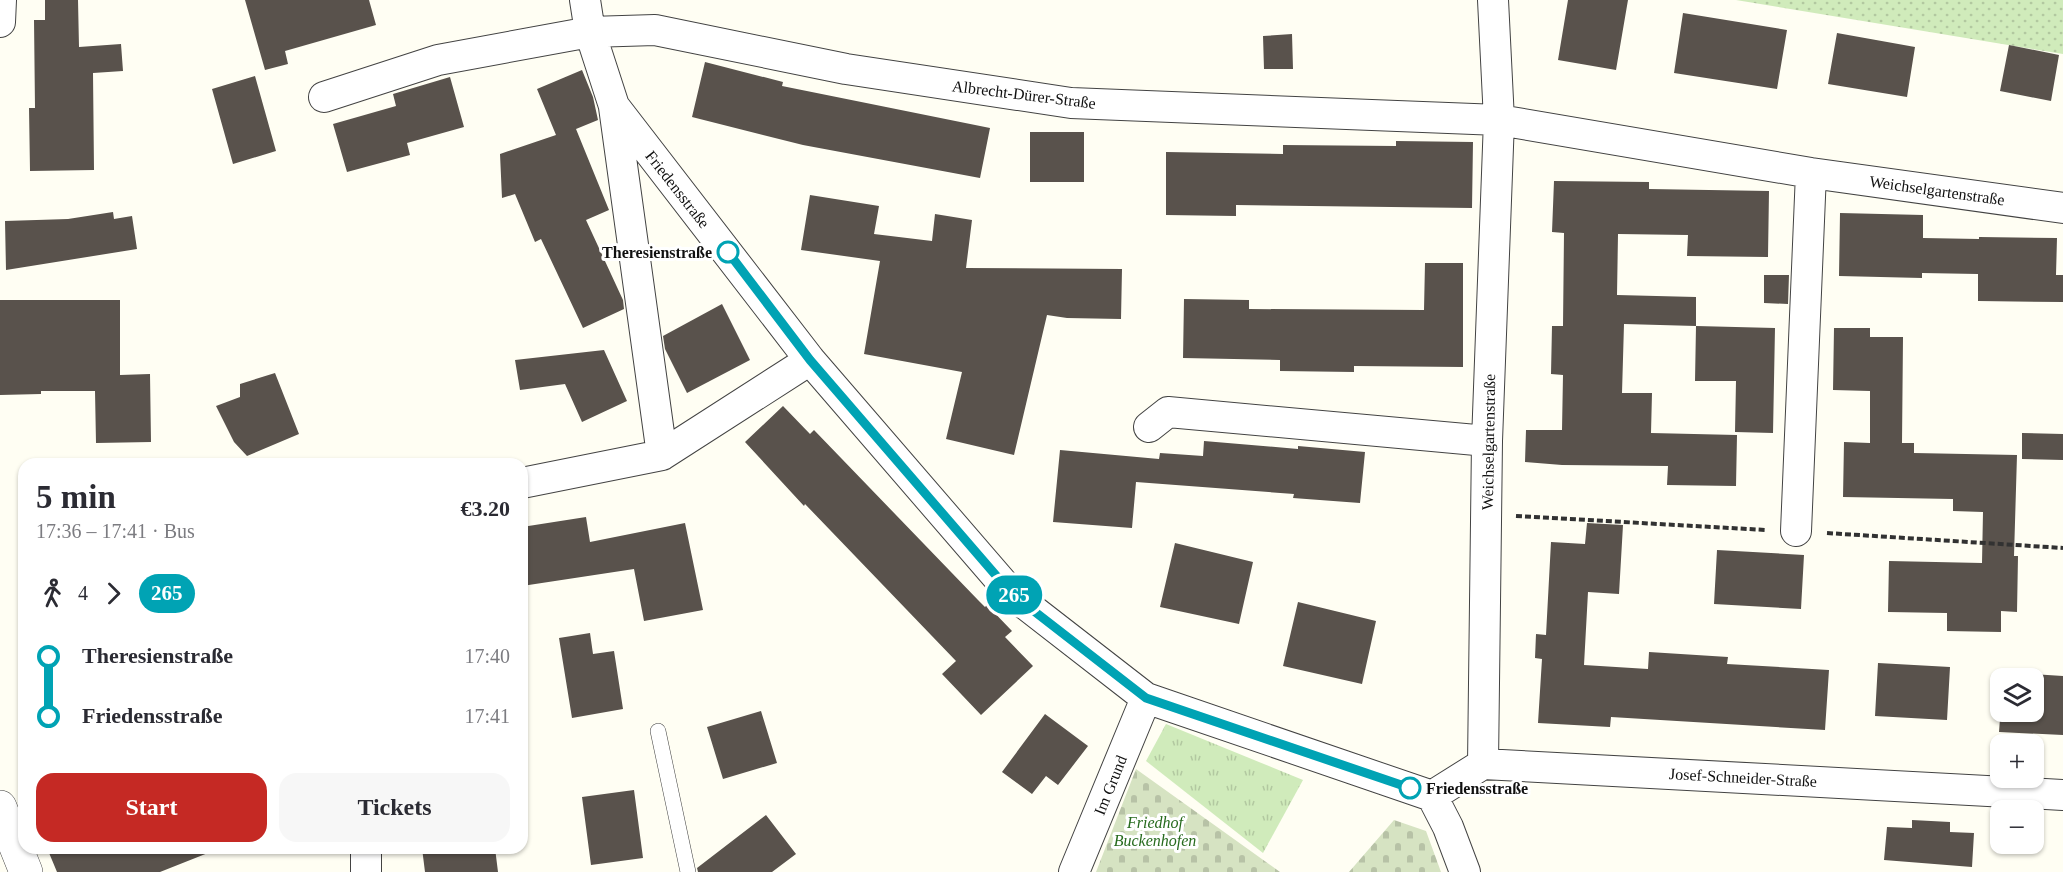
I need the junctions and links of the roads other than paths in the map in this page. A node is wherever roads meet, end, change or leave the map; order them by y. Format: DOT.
graph roads {
  1 [pos="1,0"];
  2 [pos="585,0"];
  3 [pos="1493,0"];
  4 [pos="0,22"];
  5 [pos="590,32"];
  6 [pos="324,97"];
  7 [pos="614,106"];
  8 [pos="1499,120"];
  9 [pos="1811,173"];
  10 [pos="2063,208"];
  11 [pos="810,360"];
  12 [pos="1149,427"];
  13 [pos="1487,441"];
  14 [pos="662,455"];
  15 [pos="528,482"];
  16 [pos="1796,531"];
  17 [pos="1146,698"];
  18 [pos="658,731"];
  19 [pos="1483,764"];
  20 [pos="2063,795"];
  21 [pos="1432,796"];
  22 [pos="0,807"];
  23 [pos="18,852"];
  24 [pos="19,854"];
  25 [pos="366,854"];
  26 [pos="26,872"];
  27 [pos="366,872"];
  28 [pos="688,872"];
  29 [pos="1074,872"];
  30 [pos="1465,872"];
  1 -- 4 [label="street"];
  2 -- 5 [label="street, Friedensstraße"];
  3 -- 8 [label="street, Weichselgartenstraße"];
  5 -- 6 [label="street"];
  5 -- 7 [label="street, Friedensstraße"];
  5 -- 8 [label="street, Albrecht-Dürer-Straße"];
  7 -- 11 [label="street, Friedensstraße"];
  7 -- 14 [label="street"];
  8 -- 9 [label="street, Weichselgartenstraße"];
  8 -- 13 [label="street, Weichselgartenstraße"];
  9 -- 10 [label="street, Weichselgartenstraße"];
  9 -- 16 [label="street"];
  11 -- 14 [label="street"];
  11 -- 17 [label="street, Friedensstraße"];
  12 -- 13 [label="street"];
  13 -- 19 [label="street, Weichselgartenstraße"];
  14 -- 15 [label="street"];
  17 -- 21 [label="street, Friedensstraße"];
  17 -- 29 [label="street, Im Grund"];
  18 -- 28 [label="lane"];
  19 -- 20 [label="street, Josef-Schneider-Straße"];
  19 -- 21 [label="street"];
  21 -- 30 [label="street"];
  22 -- 23 [label="street"];
  24 -- 26 [label="street"];
  25 -- 27 [label="street"];
}
